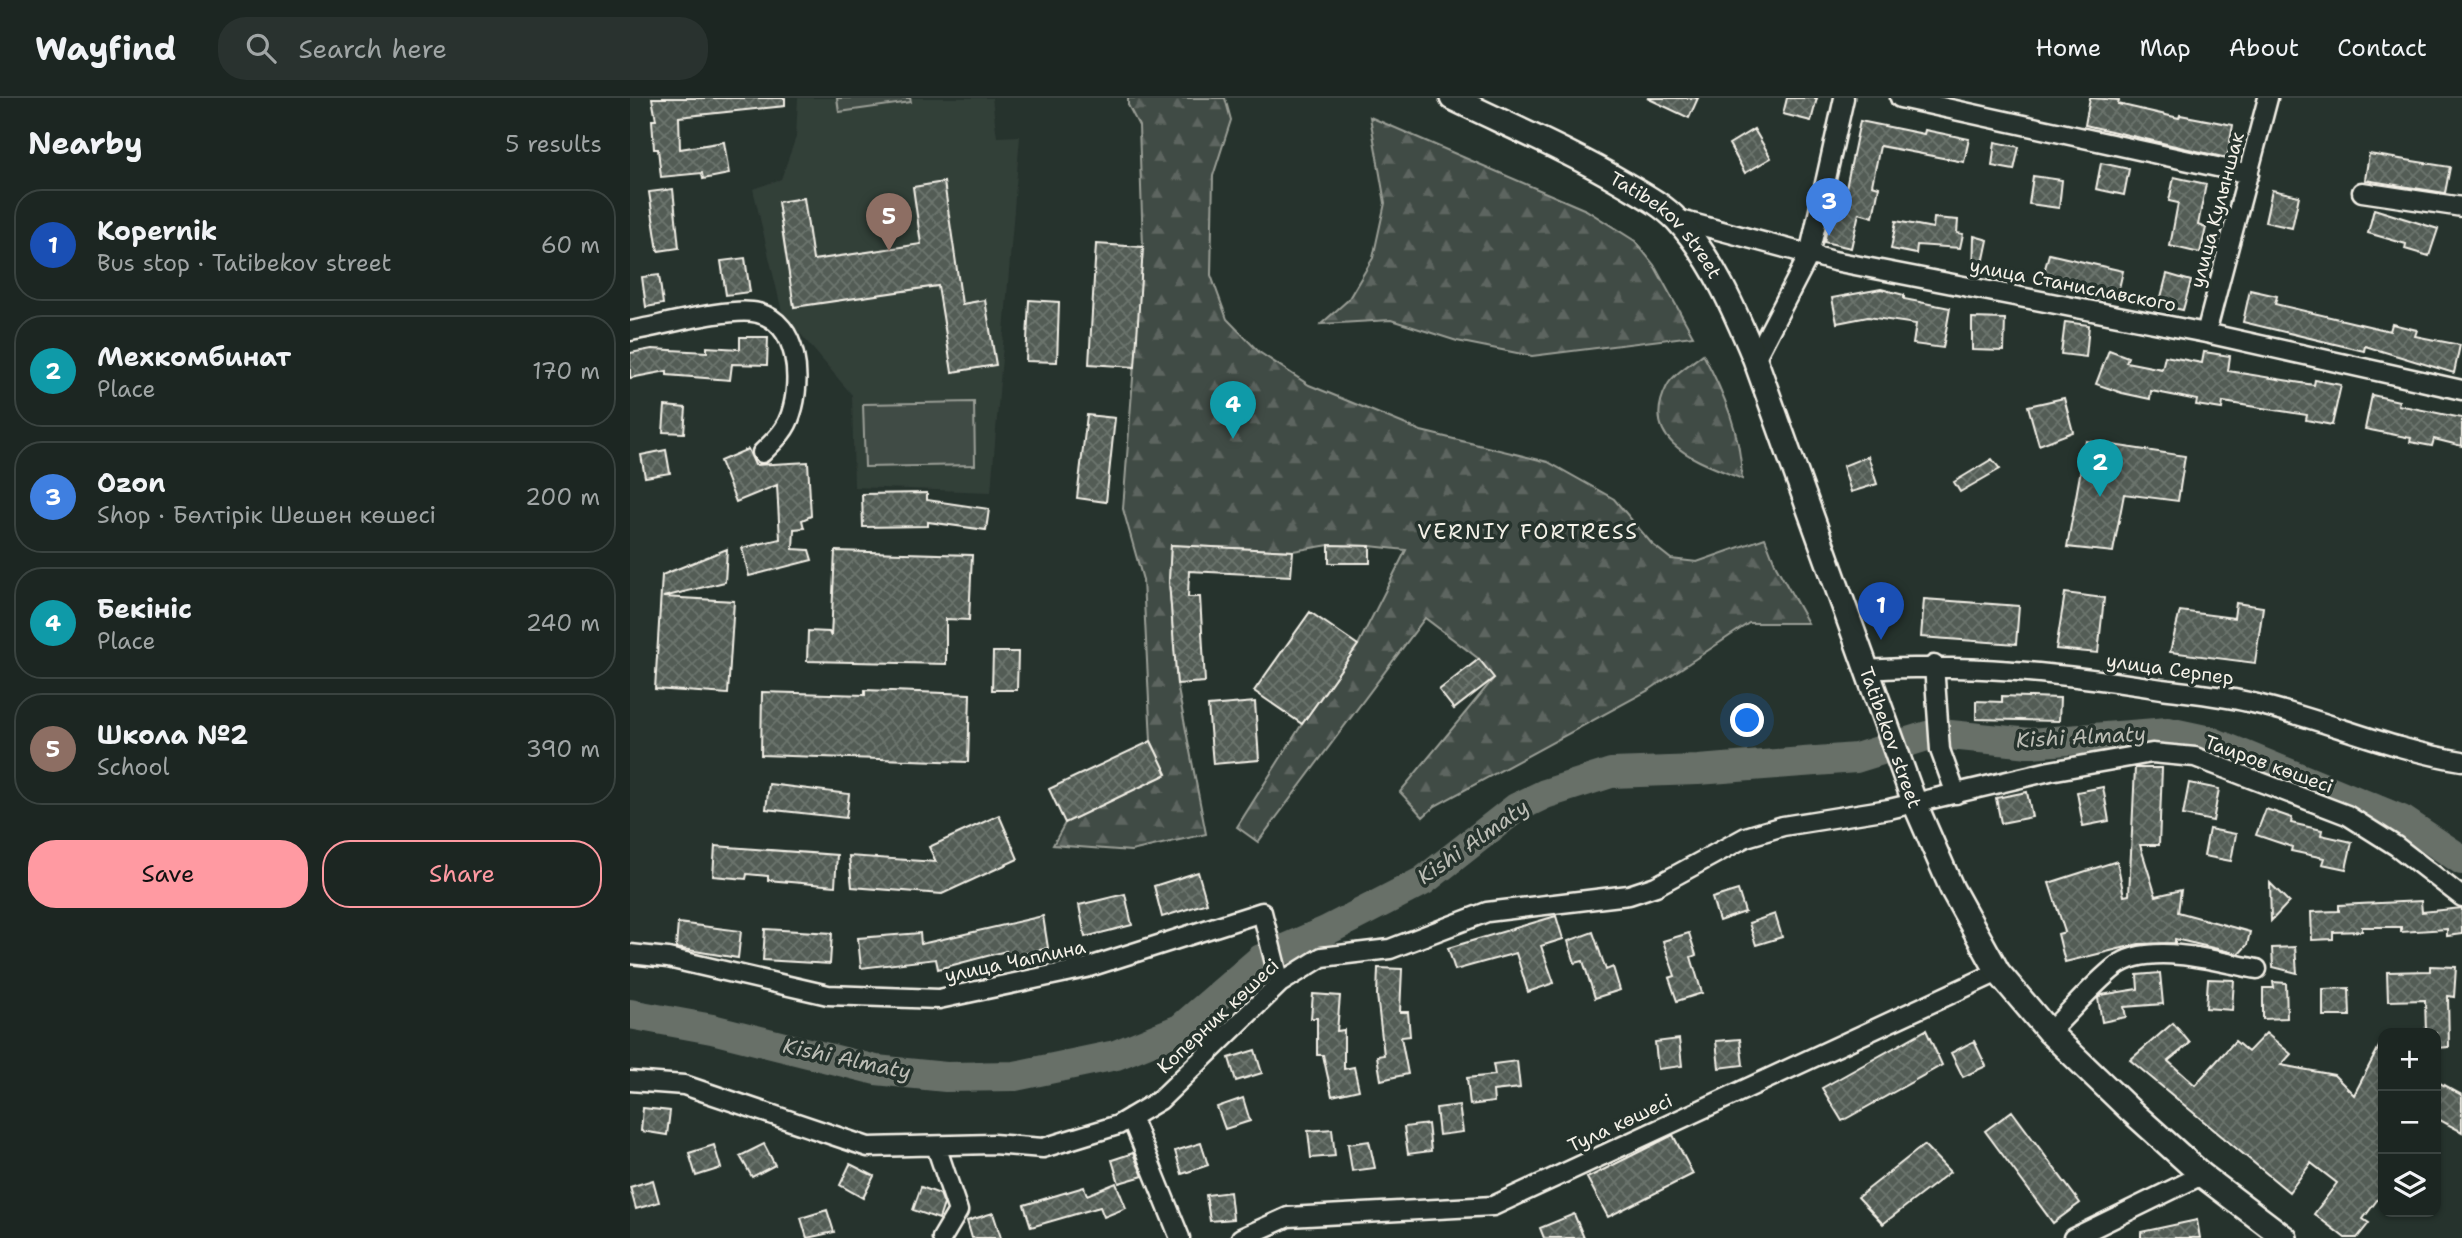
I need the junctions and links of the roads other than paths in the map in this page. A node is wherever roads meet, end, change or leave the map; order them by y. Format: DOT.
graph roads {
  1 [pos="1452,98"];
  2 [pos="1844,98"];
  3 [pos="1900,98"];
  4 [pos="2268,98"];
  5 [pos="2249,174"];
  6 [pos="2362,192"];
  7 [pos="2462,207"];
  8 [pos="1676,219"];
  9 [pos="1809,255"];
  10 [pos="630,326"];
  11 [pos="2206,333"];
  12 [pos="1755,359"];
  13 [pos="2462,390"];
  14 [pos="762,453"];
  15 [pos="1934,665"];
  16 [pos="1865,670"];
  17 [pos="2462,761"];
  18 [pos="1956,794"];
  19 [pos="1915,804"];
  20 [pos="2462,897"];
  21 [pos="630,954"];
  22 [pos="2257,969"];
  23 [pos="1998,972"];
  24 [pos="1278,974"];
  25 [pos="2049,1032"];
  26 [pos="630,1081"];
  27 [pos="1131,1117"];
  28 [pos="936,1146"];
  29 [pos="2202,1175"];
  30 [pos="942,1238"];
  31 [pos="1180,1238"];
  32 [pos="1242,1238"];
  33 [pos="2073,1238"];
  34 [pos="2285,1238"];
  1 -- 8 [label="main road, Tatibekov street"];
  2 -- 9 [label="street"];
  3 -- 5 [label="street"];
  4 -- 5 [label="street, улица Кулыншак"];
  5 -- 11 [label="street, улица Кулыншак"];
  6 -- 7 [label="street"];
  8 -- 9 [label="street, улица Станиславского"];
  8 -- 12 [label="main road, Tatibekov street"];
  9 -- 11 [label="street, улица Станиславского"];
  9 -- 12 [label="street"];
  10 -- 14 [label="street"];
  11 -- 13 [label="street, улица Станиславского"];
  12 -- 16 [label="main road, Tatibekov street"];
  15 -- 16 [label="street, улица Серпер"];
  15 -- 17 [label="street, улица Серпер"];
  15 -- 18 [label="street"];
  16 -- 19 [label="main road, Tatibekov street"];
  18 -- 19 [label="street, Таиров көшесі"];
  18 -- 20 [label="street, Таиров көшесі"];
  19 -- 23 [label="main road, Tatibekov street"];
  19 -- 24 [label="street, Коперник көшесі"];
  21 -- 24 [label="street, улица Чаплина"];
  22 -- 25 [label="street"];
  23 -- 25 [label="main road, Tatibekov street"];
  23 -- 32 [label="street, Тула көшесі"];
  24 -- 27 [label="street, Коперник көшесі"];
  25 -- 29 [label="main road, Tatibekov street"];
  26 -- 28 [label="street, Коперник көшесі"];
  27 -- 28 [label="street, Коперник көшесі"];
  27 -- 31 [label="street"];
  28 -- 30 [label="street"];
  29 -- 33 [label="street"];
  29 -- 34 [label="main road, Tatibekov street"];
}
